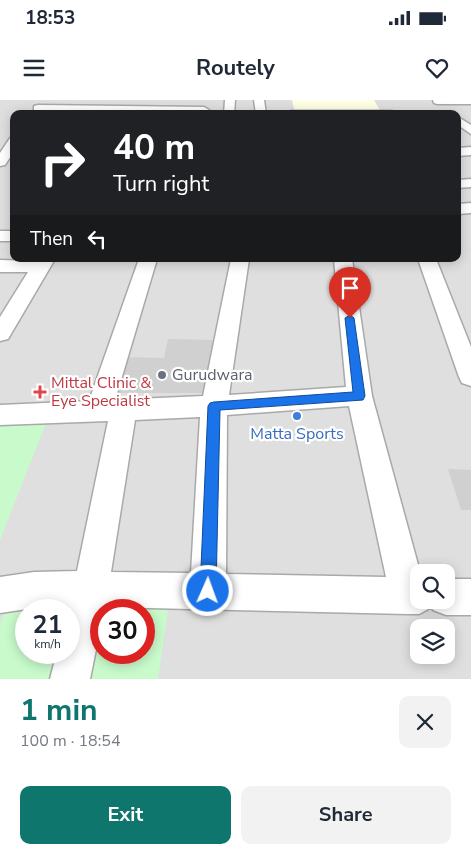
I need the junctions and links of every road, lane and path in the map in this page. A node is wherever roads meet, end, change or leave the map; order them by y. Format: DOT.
graph roads {
  1 [pos="46,100"];
  2 [pos="436,100"];
  3 [pos="471,101"];
  4 [pos="129,108"];
  5 [pos="167,108"];
  6 [pos="36,110"];
  7 [pos="66,110"];
  8 [pos="204,110"];
  9 [pos="445,110"];
  10 [pos="10,147"];
  11 [pos="0,162"];
  12 [pos="147,262"];
  13 [pos="239,262"];
  14 [pos="342,262"];
  15 [pos="428,262"];
  16 [pos="44,263"];
  17 [pos="0,266"];
  18 [pos="0,334"];
  19 [pos="471,377"];
  20 [pos="359,396"];
  21 [pos="214,406"];
  22 [pos="111,410"];
  23 [pos="0,415"];
  24 [pos="410,581"];
  25 [pos="91,589"];
  26 [pos="208,591"];
  27 [pos="0,596"];
  28 [pos="410,596"];
  29 [pos="455,596"];
  30 [pos="471,597"];
  31 [pos="70,679"];
  1 -- 6 [label="street"];
  2 -- 3 [label="street"];
  2 -- 9 [label="street"];
  4 -- 5 [label="street"];
  4 -- 7 [label="street"];
  5 -- 8 [label="street"];
  10 -- 11 [label="street"];
  12 -- 22 [label="street"];
  13 -- 21 [label="street"];
  14 -- 20 [label="street"];
  15 -- 19 [label="street"];
  16 -- 17 [label="street"];
  16 -- 18 [label="street"];
  20 -- 21 [label="street"];
  20 -- 24 [label="street"];
  21 -- 22 [label="street"];
  21 -- 26 [label="street"];
  22 -- 23 [label="street"];
  22 -- 25 [label="street"];
  25 -- 26 [label="street"];
  25 -- 27 [label="street"];
  25 -- 31 [label="street"];
  26 -- 28 [label="street"];
  29 -- 30 [label="street"];
}
